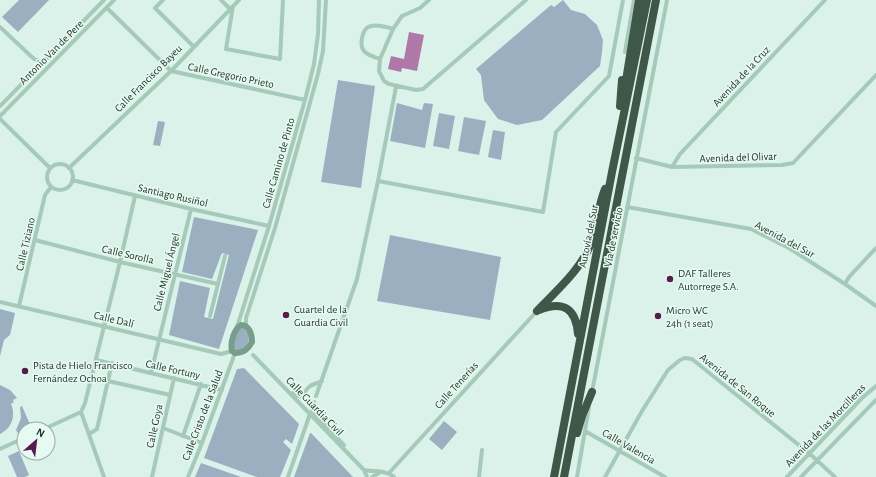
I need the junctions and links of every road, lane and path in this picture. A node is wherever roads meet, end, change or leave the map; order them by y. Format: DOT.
graph roads {
  1 [pos="104,0"];
  2 [pos="114,0"];
  3 [pos="163,0"];
  4 [pos="221,0"];
  5 [pos="238,0"];
  6 [pos="283,0"];
  7 [pos="319,0"];
  8 [pos="326,0"];
  9 [pos="429,0"];
  10 [pos="526,0"];
  11 [pos="623,0"];
  12 [pos="634,0"];
  13 [pos="639,0"];
  14 [pos="647,0"];
  15 [pos="656,0"];
  16 [pos="667,0"];
  17 [pos="825,0"];
  18 [pos="232,7"];
  19 [pos="107,8"];
  20 [pos="0,26"];
  21 [pos="393,29"];
  22 [pos="193,46"];
  23 [pos="625,52"];
  24 [pos="34,59"];
  25 [pos="380,59"];
  26 [pos="42,62"];
  27 [pos="36,68"];
  28 [pos="170,70"];
  29 [pos="876,75"];
  30 [pos="396,87"];
  31 [pos="305,100"];
  32 [pos="0,106"];
  33 [pos="620,106"];
  34 [pos="0,118"];
  35 [pos="623,119"];
  36 [pos="636,158"];
  37 [pos="672,167"];
  38 [pos="50,168"];
  39 [pos="69,168"];
  40 [pos="612,172"];
  41 [pos="72,180"];
  42 [pos="378,181"];
  43 [pos="51,187"];
  44 [pos="135,196"];
  45 [pos="627,207"];
  46 [pos="191,209"];
  47 [pos="269,226"];
  48 [pos="35,240"];
  49 [pos="876,248"];
  50 [pos="225,256"];
  51 [pos="120,262"];
  52 [pos="175,274"];
  53 [pos="218,284"];
  54 [pos="845,284"];
  55 [pos="0,302"];
  56 [pos="19,306"];
  57 [pos="876,306"];
  58 [pos="537,311"];
  59 [pos="210,316"];
  60 [pos="104,326"];
  61 [pos="246,327"];
  62 [pos="237,328"];
  63 [pos="159,339"];
  64 [pos="252,342"];
  65 [pos="579,342"];
  66 [pos="236,352"];
  67 [pos="252,355"];
  68 [pos="96,360"];
  69 [pos="112,364"];
  70 [pos="151,373"];
  71 [pos="174,378"];
  72 [pos="108,381"];
  73 [pos="322,381"];
  74 [pos="201,384"];
  75 [pos="876,386"];
  76 [pos="222,390"];
  77 [pos="287,390"];
  78 [pos="592,392"];
  79 [pos="170,395"];
  80 [pos="316,396"];
  81 [pos="876,400"];
  82 [pos="314,402"];
  83 [pos="81,412"];
  84 [pos="310,414"];
  85 [pos="56,423"];
  86 [pos="163,428"];
  87 [pos="585,431"];
  88 [pos="89,434"];
  89 [pos="183,436"];
  90 [pos="16,442"];
  91 [pos="202,443"];
  92 [pos="0,449"];
  93 [pos="482,450"];
  94 [pos="619,452"];
  95 [pos="348,453"];
  96 [pos="810,454"];
  97 [pos="817,460"];
  98 [pos="364,470"];
  99 [pos="381,472"];
  100 [pos="389,473"];
  101 [pos="104,477"];
  102 [pos="152,477"];
  103 [pos="188,477"];
  104 [pos="288,477"];
  105 [pos="367,477"];
  106 [pos="372,477"];
  107 [pos="394,477"];
  108 [pos="479,477"];
  109 [pos="554,477"];
  110 [pos="564,477"];
  111 [pos="568,477"];
  112 [pos="577,477"];
  113 [pos="604,477"];
  114 [pos="665,477"];
  115 [pos="787,477"];
  116 [pos="801,477"];
  117 [pos="835,477"];
  1 -- 26 [label="street, Antonio Van de Pere"];
  2 -- 19 [label="street, Antonio Van de Pere"];
  3 -- 22 [label="street"];
  4 -- 18 [label="street"];
  5 -- 18 [label="street, Calle Francisco Bayeu"];
  6 -- 18 [label="street"];
  7 -- 31 [label="street, Calle Camino de Pinto"];
  8 -- 61 [label="street, Calle Camino de Pinto"];
  9 -- 21 [label="street"];
  10 -- 30 [label="street"];
  11 -- 42 [label="street"];
  12 -- 23 [label="street"];
  13 -- 33 [label="highway"];
  14 -- 35 [label="highway, Autovía del Sur"];
  15 -- 110 [label="highway, Autovía del Sur"];
  16 -- 36 [label="street, Vía de servicio"];
  17 -- 37 [label="street, Avenida de la Cruz"];
  18 -- 22 [label="street, Calle Francisco Bayeu"];
  19 -- 28 [label="street, Calle Gregorio Prieto"];
  19 -- 34 [label="street, Antonio Van de Pere"];
  20 -- 24 [label="street"];
  21 -- 25 [label="street"];
  21 -- 25 [label="street"];
  22 -- 28 [label="street, Calle Francisco Bayeu"];
  23 -- 33 [label="highway"];
  24 -- 26 [label="street"];
  24 -- 27 [label="street"];
  25 -- 30 [label="street"];
  26 -- 27 [label="street, Antonio Van de Pere"];
  27 -- 32 [label="street, Antonio Van de Pere"];
  28 -- 31 [label="street, Calle Gregorio Prieto"];
  28 -- 39 [label="street, Calle Francisco Bayeu"];
  29 -- 37 [label="street, Avenida del Olivar"];
  30 -- 42 [label="street"];
  31 -- 47 [label="street, Calle Camino de Pinto"];
  33 -- 35 [label="highway"];
  34 -- 38 [label="street"];
  35 -- 40 [label="highway, Autovía del Sur"];
  36 -- 37 [label="street, Avenida del Olivar"];
  36 -- 45 [label="street, Vía de servicio"];
  38 -- 39 [label="street"];
  38 -- 43 [label="street"];
  39 -- 41 [label="street"];
  40 -- 58 [label="highway"];
  40 -- 65 [label="highway, Autovía del Sur"];
  41 -- 43 [label="street"];
  41 -- 44 [label="street, Santiago Rusiñol"];
  42 -- 73 [label="street"];
  43 -- 48 [label="street, Calle Tiziano"];
  44 -- 46 [label="street, Santiago Rusiñol"];
  44 -- 51 [label="street"];
  45 -- 54 [label="street, Avenida del Sur"];
  45 -- 78 [label="street, Vía de servicio"];
  46 -- 47 [label="street, Santiago Rusiñol"];
  46 -- 52 [label="street, Calle Miguel Ángel"];
  47 -- 62 [label="street, Calle Camino de Pinto"];
  48 -- 51 [label="street, Calle Sorolla"];
  48 -- 56 [label="street, Calle Tiziano"];
  49 -- 54 [label="street"];
  50 -- 53 [label="street"];
  51 -- 52 [label="street, Calle Sorolla"];
  51 -- 60 [label="street"];
  52 -- 53 [label="street, Calle Sorolla"];
  52 -- 63 [label="street, Calle Miguel Ángel"];
  53 -- 59 [label="street"];
  54 -- 57 [label="street, Avenida del Sur"];
  55 -- 56 [label="street, Calle Dalí"];
  56 -- 60 [label="street, Calle Dalí"];
  58 -- 65 [label="highway"];
  58 -- 100 [label="street, Calle Tenerías"];
  60 -- 63 [label="street, Calle Dalí"];
  60 -- 68 [label="street"];
  61 -- 62 [label="street"];
  61 -- 64 [label="street"];
  62 -- 66 [label="street"];
  63 -- 66 [label="street, Calle Dalí"];
  63 -- 70 [label="street, Calle Miguel Ángel"];
  64 -- 66 [label="street"];
  64 -- 67 [label="street"];
  65 -- 109 [label="highway, Autovía del Sur"];
  66 -- 67 [label="street"];
  66 -- 76 [label="street, Calle Cristo de la Salud"];
  67 -- 77 [label="street, Calle Guardia Civil"];
  68 -- 69 [label="street, Calle Fortuny"];
  68 -- 83 [label="street"];
  69 -- 70 [label="street, Calle Fortuny"];
  69 -- 72 [label="street"];
  70 -- 71 [label="street, Calle Fortuny"];
  71 -- 74 [label="street, Calle Fortuny"];
  71 -- 79 [label="street, Calle Goya"];
  72 -- 79 [label="street"];
  72 -- 88 [label="street"];
  73 -- 77 [label="street"];
  73 -- 80 [label="street"];
  74 -- 76 [label="street, Calle Fortuny"];
  74 -- 89 [label="street"];
  75 -- 96 [label="street, Avenida de las Morcilleras"];
  76 -- 91 [label="street, Calle Cristo de la Salud"];
  77 -- 84 [label="street, Calle Guardia Civil"];
  78 -- 87 [label="street, Vía de servicio"];
  78 -- 111 [label="highway"];
  79 -- 86 [label="street, Calle Goya"];
  81 -- 97 [label="street, Avenida de las Morcilleras"];
  82 -- 95 [label="street"];
  83 -- 85 [label="street"];
  83 -- 88 [label="street"];
  84 -- 95 [label="street, Calle Guardia Civil"];
  84 -- 104 [label="street"];
  86 -- 89 [label="street"];
  86 -- 102 [label="street, Calle Goya"];
  87 -- 94 [label="street, Calle Valencia"];
  87 -- 112 [label="street, Vía de servicio"];
  88 -- 101 [label="street"];
  89 -- 91 [label="street"];
  90 -- 92 [label="street"];
  91 -- 103 [label="street, Calle Cristo de la Salud"];
  93 -- 108 [label="street"];
  94 -- 96 [label="street, Avenida de San Roque"];
  94 -- 113 [label="street, Avenida de San Roque"];
  94 -- 114 [label="street, Calle Valencia"];
  95 -- 98 [label="street, Calle Guardia Civil"];
  96 -- 97 [label="street, Avenida de San Roque"];
  96 -- 115 [label="street, Avenida de las Morcilleras"];
  97 -- 116 [label="street, Avenida de las Morcilleras"];
  97 -- 117 [label="street, Avenida de San Roque"];
  98 -- 99 [label="street"];
  98 -- 105 [label="street, Calle Guardia Civil"];
  99 -- 100 [label="street"];
  99 -- 106 [label="street"];
  100 -- 107 [label="street"];
}
